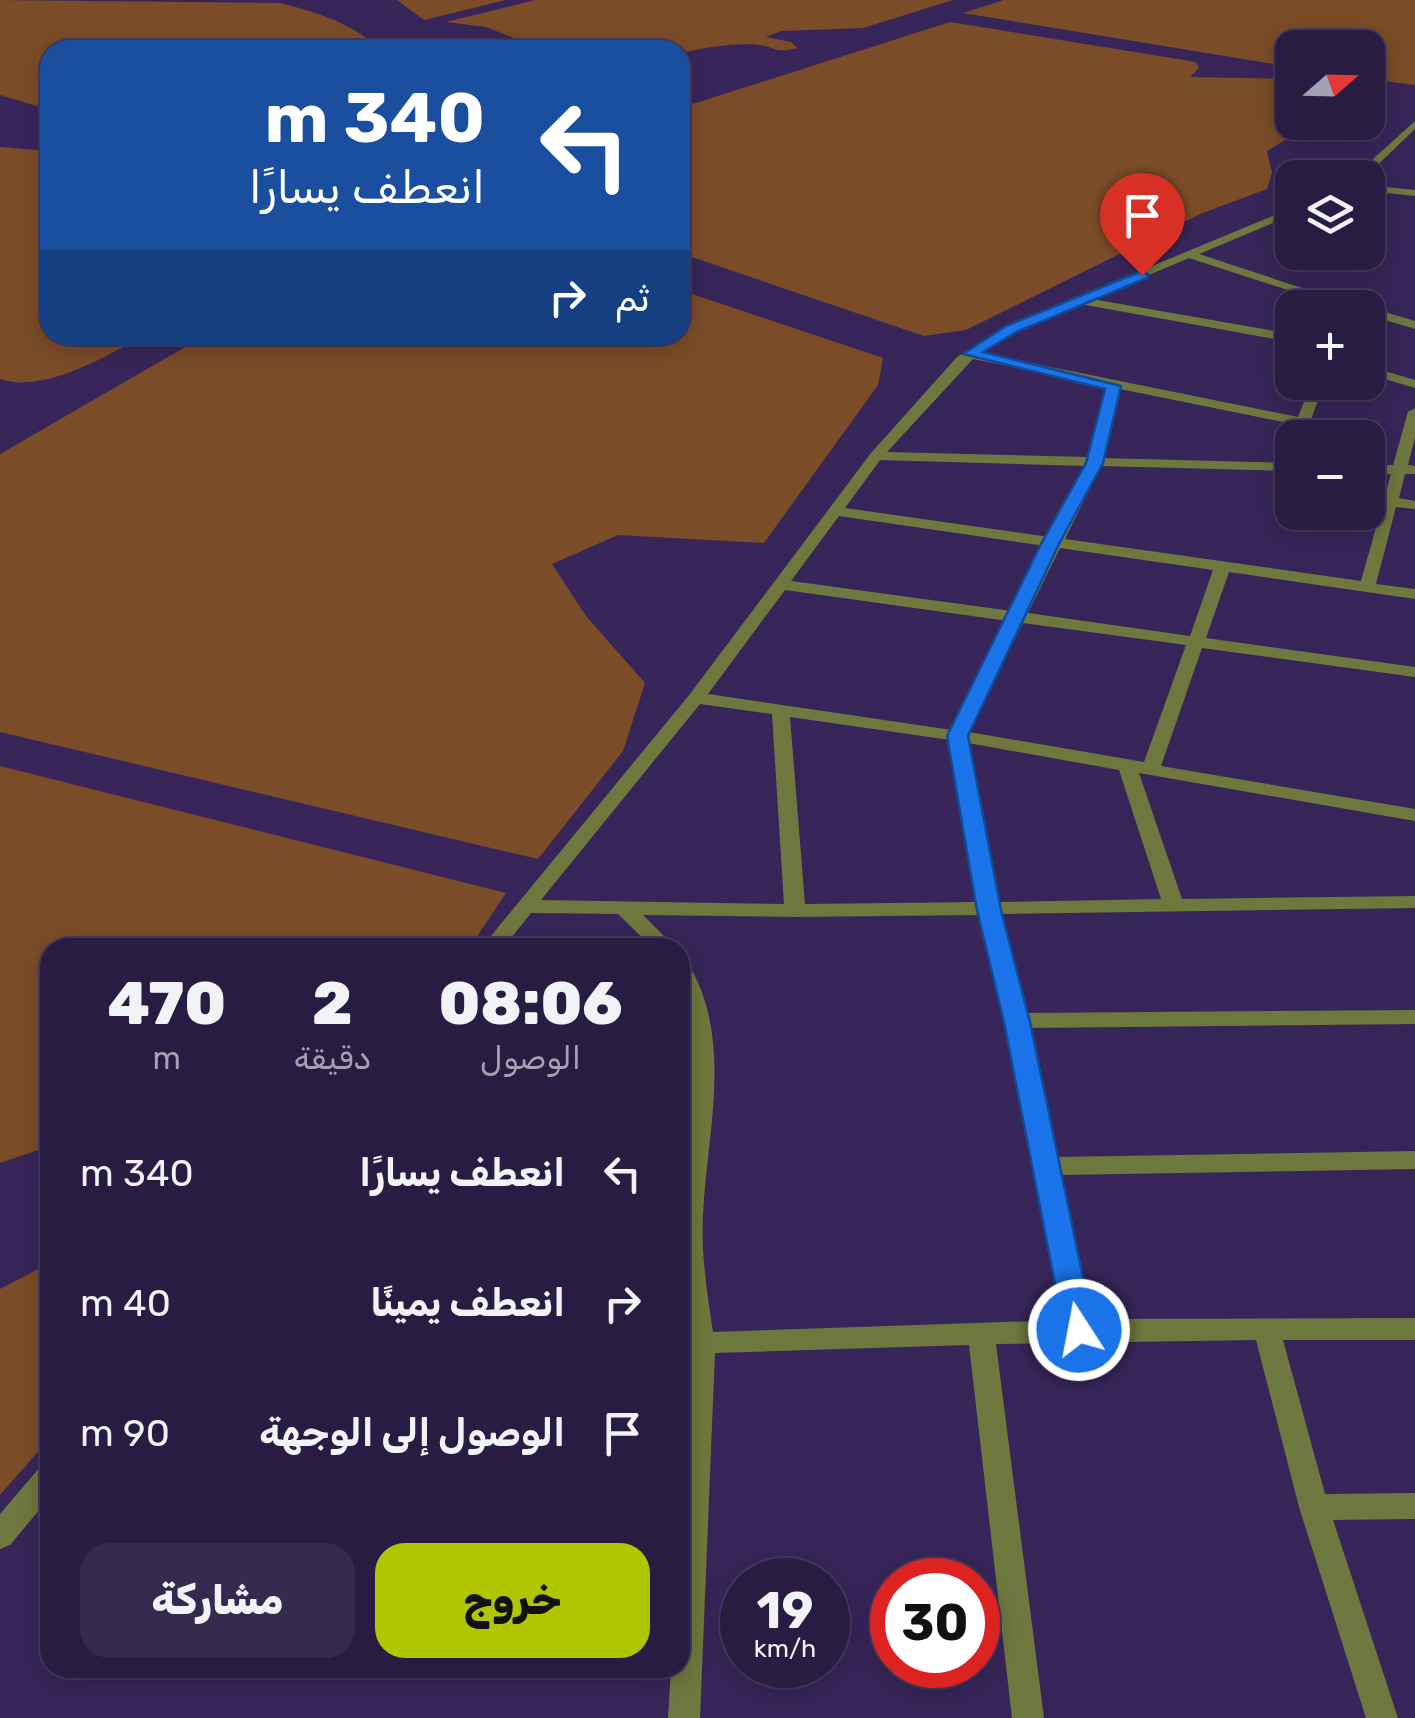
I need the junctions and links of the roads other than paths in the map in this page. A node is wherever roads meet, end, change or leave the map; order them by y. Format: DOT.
graph roads {
  1 [pos="1415,124"];
  2 [pos="1376,160"];
  3 [pos="1385,190"];
  4 [pos="1415,193"];
  5 [pos="1275,219"];
  6 [pos="1190,255"];
  7 [pos="1300,290"];
  8 [pos="1079,300"];
  9 [pos="1385,316"];
  10 [pos="1415,325"];
  11 [pos="1275,335"];
  12 [pos="970,354"];
  13 [pos="1385,375"];
  14 [pos="1415,384"];
  15 [pos="1114,386"];
  16 [pos="1415,412"];
  17 [pos="1292,420"];
  18 [pos="876,456"];
  19 [pos="1094,463"];
  20 [pos="1275,467"];
  21 [pos="1385,470"];
  22 [pos="1396,470"];
  23 [pos="1415,470"];
  24 [pos="1391,502"];
  25 [pos="1415,505"];
  26 [pos="835,511"];
  27 [pos="1050,544"];
  28 [pos="1222,568"];
  29 [pos="779,584"];
  30 [pos="1367,587"];
  31 [pos="1415,594"];
  32 [pos="1015,617"];
  33 [pos="1195,640"];
  34 [pos="1415,672"];
  35 [pos="696,698"];
  36 [pos="782,710"];
  37 [pos="958,736"];
  38 [pos="1127,764"];
  39 [pos="1151,768"];
  40 [pos="1415,815"];
  41 [pos="1415,902"];
  42 [pos="524,906"];
  43 [pos="1174,906"];
  44 [pos="624,908"];
  45 [pos="989,910"];
  46 [pos="795,911"];
  47 [pos="500,938"];
  48 [pos="656,938"];
  49 [pos="690,995"];
  50 [pos="1415,1017"];
  51 [pos="1017,1022"];
  52 [pos="1415,1160"];
  53 [pos="1046,1166"];
  54 [pos="690,1245"];
  55 [pos="690,1245"];
  56 [pos="1415,1329"];
  57 [pos="1079,1330"];
  58 [pos="1268,1331"];
  59 [pos="981,1334"];
  60 [pos="702,1343"];
  61 [pos="40,1488"];
  62 [pos="1415,1506"];
  63 [pos="1314,1507"];
  64 [pos="0,1536"];
  65 [pos="690,1593"];
  66 [pos="686,1678"];
  67 [pos="684,1718"];
  68 [pos="1028,1718"];
  69 [pos="1382,1718"];
  1 -- 2 [label="street"];
  3 -- 4 [label="street"];
  5 -- 6 [label="street"];
  6 -- 7 [label="street"];
  6 -- 8 [label="street"];
  8 -- 11 [label="street"];
  8 -- 12 [label="street"];
  9 -- 10 [label="street"];
  12 -- 15 [label="street"];
  12 -- 18 [label="street"];
  13 -- 14 [label="street"];
  15 -- 17 [label="street"];
  15 -- 19 [label="street"];
  16 -- 22 [label="street"];
  18 -- 19 [label="street"];
  18 -- 26 [label="street"];
  19 -- 20 [label="street"];
  19 -- 27 [label="street"];
  21 -- 22 [label="street"];
  22 -- 23 [label="street"];
  22 -- 24 [label="street"];
  24 -- 25 [label="street"];
  24 -- 30 [label="street"];
  26 -- 27 [label="street"];
  26 -- 29 [label="street"];
  27 -- 28 [label="street"];
  27 -- 32 [label="street"];
  28 -- 30 [label="street"];
  28 -- 33 [label="street"];
  29 -- 32 [label="street"];
  29 -- 35 [label="street"];
  30 -- 31 [label="street"];
  32 -- 33 [label="street"];
  32 -- 37 [label="street"];
  33 -- 34 [label="street"];
  33 -- 39 [label="street"];
  35 -- 36 [label="street"];
  35 -- 42 [label="street"];
  36 -- 37 [label="street"];
  36 -- 46 [label="street"];
  37 -- 38 [label="street"];
  37 -- 45 [label="street"];
  38 -- 39 [label="street"];
  38 -- 43 [label="street"];
  39 -- 40 [label="street"];
  41 -- 43 [label="street"];
  42 -- 44 [label="street"];
  42 -- 47 [label="street"];
  43 -- 45 [label="street"];
  44 -- 46 [label="street"];
  44 -- 48 [label="street"];
  45 -- 46 [label="street"];
  45 -- 51 [label="street"];
  49 -- 54 [label="street"];
  50 -- 51 [label="street"];
  51 -- 53 [label="street"];
  52 -- 53 [label="street"];
  53 -- 57 [label="street"];
  55 -- 60 [label="street"];
  56 -- 58 [label="street"];
  57 -- 58 [label="street"];
  57 -- 59 [label="street"];
  58 -- 63 [label="street"];
  59 -- 60 [label="street"];
  59 -- 68 [label="street"];
  60 -- 65 [label="street"];
  61 -- 64 [label="street"];
  62 -- 63 [label="street"];
  63 -- 69 [label="street"];
  66 -- 67 [label="street"];
}
